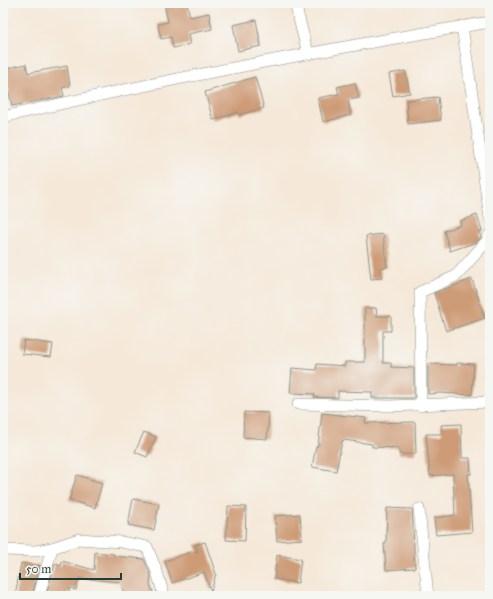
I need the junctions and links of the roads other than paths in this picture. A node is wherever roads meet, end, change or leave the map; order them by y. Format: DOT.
graph roads {
  1 [pos="295,3"];
  2 [pos="490,22"];
  3 [pos="462,26"];
  4 [pos="308,54"];
  5 [pos="3,117"];
  6 [pos="490,218"];
  7 [pos="490,234"];
  8 [pos="490,402"];
  9 [pos="298,404"];
  10 [pos="421,406"];
  11 [pos="419,509"];
  12 [pos="52,548"];
  13 [pos="3,550"];
  14 [pos="39,596"];
  15 [pos="164,596"];
  16 [pos="428,596"];
  1 -- 4 [label="street"];
  2 -- 3 [label="street"];
  3 -- 4 [label="street"];
  3 -- 6 [label="street"];
  4 -- 5 [label="street"];
  7 -- 10 [label="street"];
  8 -- 10 [label="street"];
  9 -- 10 [label="street"];
  11 -- 16 [label="street"];
  12 -- 13 [label="street"];
  12 -- 14 [label="street"];
  12 -- 15 [label="street"];
}
